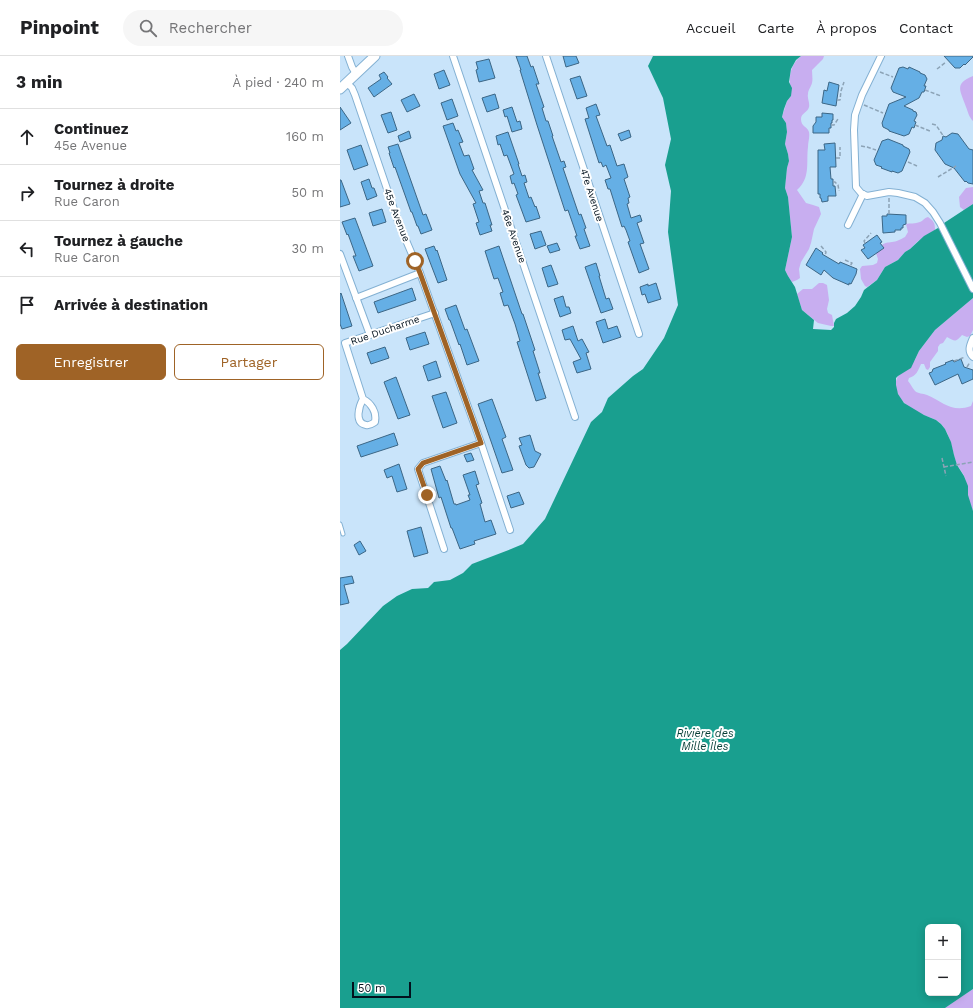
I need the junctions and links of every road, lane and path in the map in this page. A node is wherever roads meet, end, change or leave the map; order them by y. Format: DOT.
graph roads {
  1 [pos="348,56"];
  2 [pos="376,56"];
  3 [pos="453,56"];
  4 [pos="546,56"];
  5 [pos="881,56"];
  6 [pos="946,62"];
  7 [pos="937,69"];
  8 [pos="879,71"];
  9 [pos="356,74"];
  10 [pos="893,77"];
  11 [pos="844,82"];
  12 [pos="343,86"];
  13 [pos="925,90"];
  14 [pos="941,96"];
  15 [pos="837,100"];
  16 [pos="863,105"];
  17 [pos="883,113"];
  18 [pos="838,119"];
  19 [pos="932,124"];
  20 [pos="831,125"];
  21 [pos="915,125"];
  22 [pos="930,131"];
  23 [pos="944,137"];
  24 [pos="859,146"];
  25 [pos="840,147"];
  26 [pos="876,150"];
  27 [pos="836,158"];
  28 [pos="908,162"];
  29 [pos="917,166"];
  30 [pos="956,166"];
  31 [pos="938,177"];
  32 [pos="833,182"];
  33 [pos="839,191"];
  34 [pos="862,194"];
  35 [pos="889,197"];
  36 [pos="889,214"];
  37 [pos="848,225"];
  38 [pos="872,233"];
  39 [pos="865,243"];
  40 [pos="821,246"];
  41 [pos="340,254"];
  42 [pos="825,256"];
  43 [pos="845,260"];
  44 [pos="850,266"];
  45 [pos="420,273"];
  46 [pos="973,289"];
  47 [pos="356,298"];
  48 [pos="435,312"];
  49 [pos="639,334"];
  50 [pos="370,335"];
  51 [pos="973,338"];
  52 [pos="343,344"];
  53 [pos="970,357"];
  54 [pos="954,361"];
  55 [pos="967,367"];
  56 [pos="363,399"];
  57 [pos="575,417"];
  58 [pos="481,443"];
  59 [pos="942,458"];
  60 [pos="973,462"];
  61 [pos="944,467"];
  62 [pos="946,476"];
  63 [pos="340,524"];
  64 [pos="510,530"];
  65 [pos="343,534"];
  66 [pos="444,549"];
  1 -- 9 [label="street"];
  2 -- 9 [label="main road"];
  3 -- 57 [label="street, 46e Avenue"];
  4 -- 49 [label="street, 47e Avenue"];
  5 -- 34 [label="street"];
  6 -- 7 [label="path"];
  8 -- 10 [label="path"];
  9 -- 12 [label="main road"];
  11 -- 15 [label="path"];
  12 -- 45 [label="street, 45e Avenue"];
  13 -- 14 [label="path"];
  16 -- 17 [label="path"];
  18 -- 20 [label="path"];
  19 -- 23 [label="path"];
  21 -- 22 [label="path"];
  24 -- 26 [label="path"];
  25 -- 27 [label="path"];
  28 -- 29 [label="path"];
  30 -- 31 [label="path"];
  32 -- 33 [label="path"];
  34 -- 37 [label="street"];
  34 -- 46 [label="street"];
  35 -- 36 [label="path"];
  38 -- 39 [label="path"];
  40 -- 42 [label="path"];
  41 -- 47 [label="street"];
  43 -- 44 [label="path"];
  45 -- 47 [label="street"];
  45 -- 48 [label="street, 45e Avenue"];
  47 -- 50 [label="street"];
  48 -- 50 [label="street, Rue Ducharme"];
  48 -- 58 [label="street, 45e Avenue"];
  50 -- 52 [label="street, Rue Ducharme"];
  51 -- 53 [label="street"];
  52 -- 56 [label="street, Rue Ducharme"];
  53 -- 54 [label="path"];
  53 -- 55 [label="path"];
  58 -- 64 [label="street, 45e Avenue"];
  58 -- 66 [label="street"];
  59 -- 61 [label="path"];
  60 -- 61 [label="path"];
  61 -- 62 [label="path"];
  63 -- 65 [label="lane"];
}
